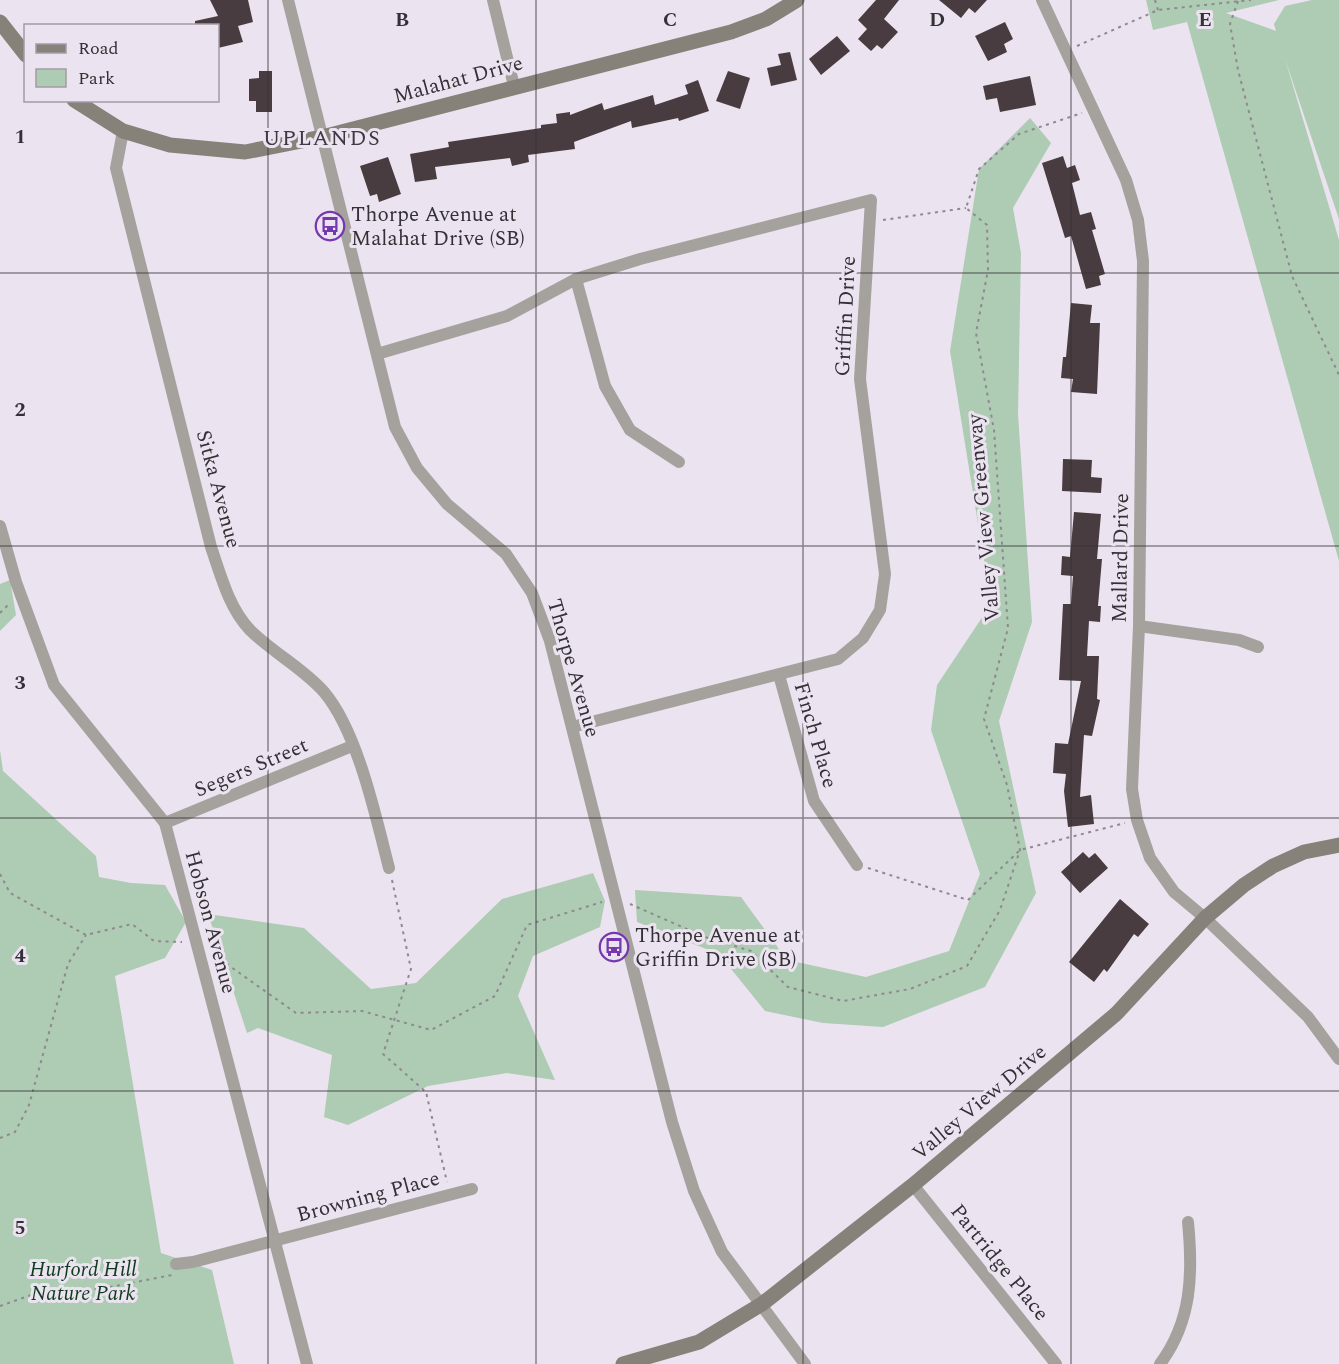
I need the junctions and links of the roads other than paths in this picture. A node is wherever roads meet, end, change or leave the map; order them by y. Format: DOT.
graph roads {
  1 [pos="288,0"];
  2 [pos="493,0"];
  3 [pos="797,0"];
  4 [pos="1041,0"];
  5 [pos="0,22"];
  6 [pos="24,52"];
  7 [pos="514,86"];
  8 [pos="77,102"];
  9 [pos="123,131"];
  10 [pos="322,137"];
  11 [pos="576,279"];
  12 [pos="377,354"];
  13 [pos="679,462"];
  14 [pos="0,526"];
  15 [pos="1139,627"];
  16 [pos="1258,647"];
  17 [pos="779,675"];
  18 [pos="572,727"];
  19 [pos="352,746"];
  20 [pos="165,823"];
  21 [pos="1339,845"];
  22 [pos="857,865"];
  23 [pos="389,868"];
  24 [pos="1205,918"];
  25 [pos="1339,1059"];
  26 [pos="914,1185"];
  27 [pos="472,1189"];
  28 [pos="1188,1222"];
  29 [pos="274,1241"];
  30 [pos="176,1264"];
  31 [pos="762,1304"];
  32 [pos="307,1364"];
  33 [pos="623,1364"];
  34 [pos="805,1364"];
  35 [pos="1056,1364"];
  36 [pos="1160,1364"];
  1 -- 10 [label="street, Thorpe Avenue"];
  2 -- 7 [label="street"];
  3 -- 7 [label="street, Malahat Drive"];
  4 -- 15 [label="street, Mallard Drive"];
  5 -- 6 [label="street"];
  7 -- 10 [label="street, Malahat Drive"];
  8 -- 9 [label="street"];
  9 -- 10 [label="street, Malahat Drive"];
  9 -- 19 [label="street, Sitka Avenue"];
  10 -- 12 [label="street, Thorpe Avenue"];
  11 -- 12 [label="street, Griffin Drive"];
  11 -- 13 [label="street"];
  11 -- 17 [label="street, Griffin Drive"];
  12 -- 18 [label="street, Thorpe Avenue"];
  14 -- 20 [label="street, Hobson Avenue"];
  15 -- 16 [label="street"];
  15 -- 24 [label="street, Mallard Drive"];
  17 -- 18 [label="street, Griffin Drive"];
  17 -- 22 [label="street, Finch Place"];
  18 -- 31 [label="street, Thorpe Avenue"];
  19 -- 20 [label="street, Segers Street"];
  19 -- 23 [label="street, Sitka Avenue"];
  20 -- 29 [label="street, Hobson Avenue"];
  21 -- 24 [label="street, Valley View Drive"];
  24 -- 25 [label="street, Mallard Drive"];
  24 -- 26 [label="street, Valley View Drive"];
  26 -- 31 [label="street, Valley View Drive"];
  26 -- 35 [label="street, Partridge Place"];
  27 -- 29 [label="street, Browning Place"];
  28 -- 36 [label="street"];
  29 -- 30 [label="street, Browning Place"];
  29 -- 32 [label="street, Hobson Avenue"];
  31 -- 33 [label="street, Valley View Drive"];
  31 -- 34 [label="street"];
}
